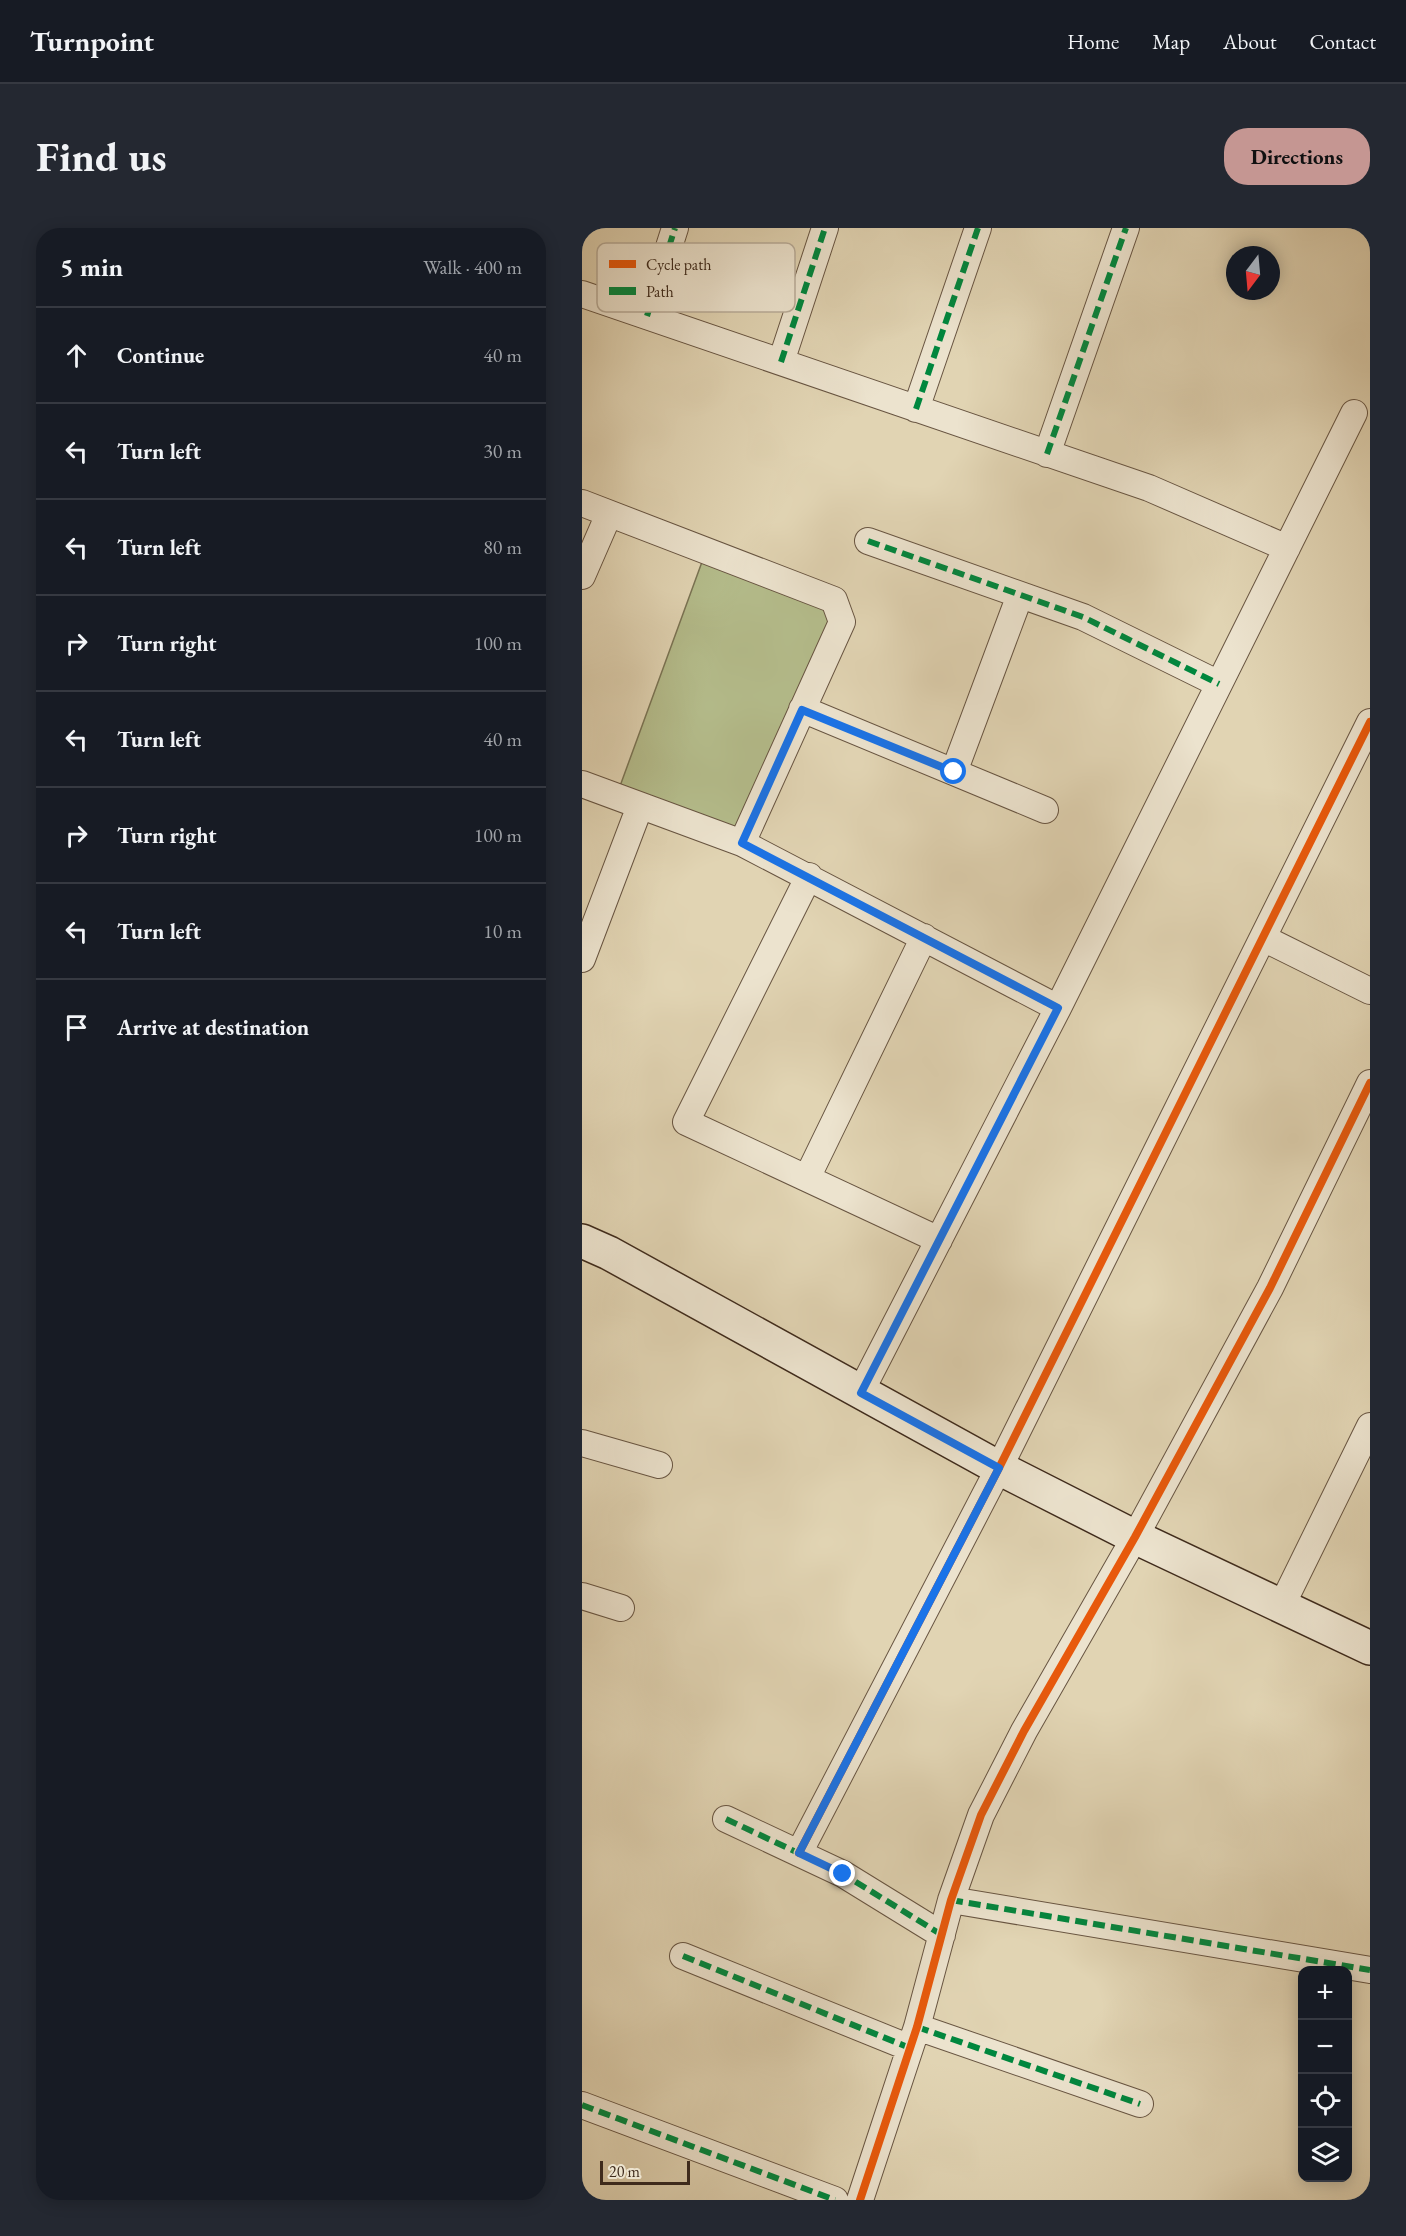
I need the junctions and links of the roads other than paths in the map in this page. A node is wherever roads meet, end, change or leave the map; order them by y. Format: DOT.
graph roads {
  1 [pos="675,228"];
  2 [pos="825,228"];
  3 [pos="978,228"];
  4 [pos="1126,228"];
  5 [pos="670,243"];
  6 [pos="582,294"];
  7 [pos="597,299"];
  8 [pos="635,312"];
  9 [pos="648,312"];
  10 [pos="647,316"];
  11 [pos="781,362"];
  12 [pos="916,409"];
  13 [pos="1354,413"];
  14 [pos="1047,454"];
  15 [pos="582,503"];
  16 [pos="609,513"];
  17 [pos="868,541"];
  18 [pos="1287,548"];
  19 [pos="582,576"];
  20 [pos="1020,595"];
  21 [pos="1219,684"];
  22 [pos="802,710"];
  23 [pos="1370,722"];
  24 [pos="954,772"];
  25 [pos="582,784"];
  26 [pos="640,806"];
  27 [pos="1045,810"];
  28 [pos="742,843"];
  29 [pos="809,876"];
  30 [pos="924,937"];
  31 [pos="1263,938"];
  32 [pos="582,959"];
  33 [pos="1370,991"];
  34 [pos="1058,1008"];
  35 [pos="1370,1083"];
  36 [pos="807,1178"];
  37 [pos="939,1240"];
  38 [pos="582,1241"];
  39 [pos="861,1393"];
  40 [pos="1370,1426"];
  41 [pos="582,1443"];
  42 [pos="659,1465"];
  43 [pos="999,1468"];
  44 [pos="1135,1537"];
  45 [pos="582,1596"];
  46 [pos="1281,1607"];
  47 [pos="621,1608"];
  48 [pos="1370,1648"];
  49 [pos="726,1819"];
  50 [pos="799,1853"];
  51 [pos="951,1900"];
  52 [pos="942,1935"];
  53 [pos="683,1956"];
  54 [pos="1370,1970"];
  55 [pos="914,2038"];
  56 [pos="1140,2104"];
  57 [pos="582,2105"];
  58 [pos="835,2200"];
  59 [pos="860,2200"];
  1 -- 5 [label="street"];
  2 -- 11 [label="street"];
  3 -- 12 [label="street"];
  4 -- 14 [label="street"];
  6 -- 7 [label="street"];
  8 -- 10 [label="street"];
  9 -- 10 [label="street"];
  10 -- 11 [label="street"];
  11 -- 12 [label="street"];
  12 -- 14 [label="street"];
  13 -- 18 [label="street"];
  14 -- 18 [label="street"];
  15 -- 16 [label="street"];
  16 -- 19 [label="street"];
  16 -- 22 [label="street"];
  17 -- 20 [label="street"];
  18 -- 21 [label="street"];
  20 -- 21 [label="street"];
  20 -- 24 [label="street"];
  21 -- 34 [label="street"];
  22 -- 24 [label="street"];
  22 -- 28 [label="street"];
  23 -- 31 [label="street"];
  24 -- 27 [label="street"];
  25 -- 26 [label="street"];
  26 -- 28 [label="street"];
  26 -- 32 [label="street"];
  28 -- 29 [label="street"];
  29 -- 30 [label="street"];
  29 -- 36 [label="street"];
  30 -- 34 [label="street"];
  30 -- 36 [label="street"];
  31 -- 33 [label="street"];
  31 -- 43 [label="street"];
  34 -- 37 [label="street"];
  35 -- 44 [label="street"];
  36 -- 37 [label="street"];
  37 -- 39 [label="street"];
  38 -- 39 [label="street"];
  39 -- 43 [label="street"];
  40 -- 46 [label="street"];
  41 -- 42 [label="street"];
  43 -- 44 [label="street"];
  43 -- 50 [label="street"];
  44 -- 46 [label="street"];
  44 -- 51 [label="street"];
  45 -- 47 [label="street"];
  46 -- 48 [label="street"];
  49 -- 50 [label="street"];
  50 -- 52 [label="street"];
  51 -- 52 [label="street"];
  51 -- 54 [label="street"];
  52 -- 55 [label="street"];
  53 -- 55 [label="street"];
  55 -- 56 [label="street"];
  55 -- 59 [label="street"];
  57 -- 58 [label="street"];
}
